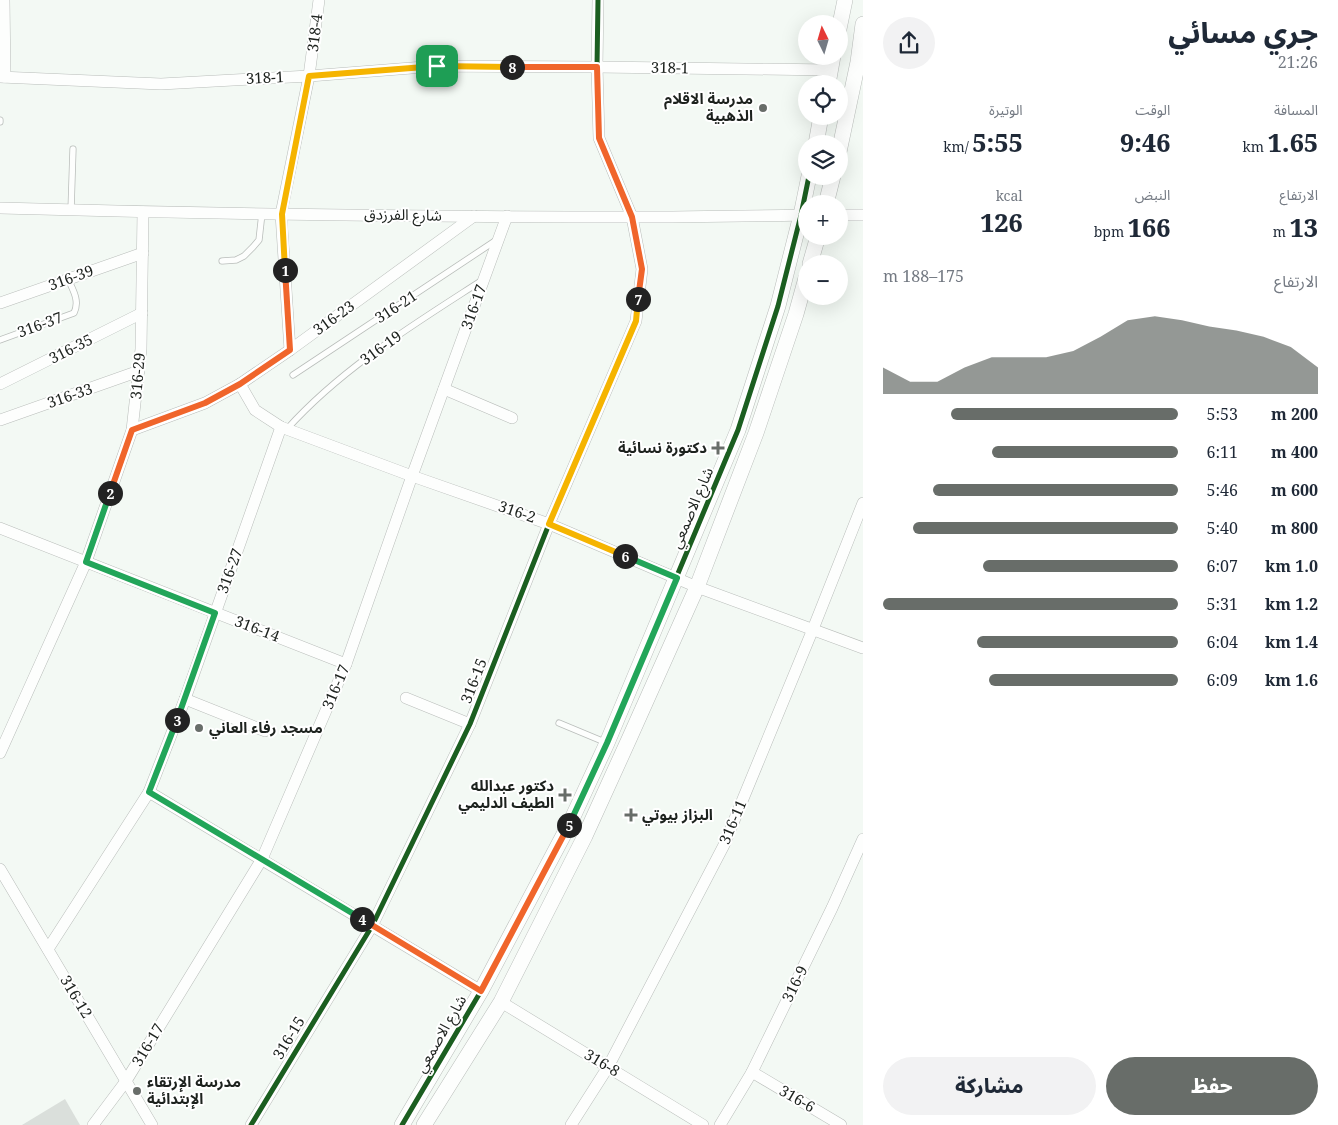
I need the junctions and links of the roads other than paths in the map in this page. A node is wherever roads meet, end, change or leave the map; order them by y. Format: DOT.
graph roads {
  1 [pos="4,0"];
  2 [pos="319,0"];
  3 [pos="598,0"];
  4 [pos="845,0"];
  5 [pos="842,15"];
  6 [pos="863,24"];
  7 [pos="860,62"];
  8 [pos="597,67"];
  9 [pos="831,70"];
  10 [pos="309,76"];
  11 [pos="3,77"];
  12 [pos="843,135"];
  13 [pos="73,149"];
  14 [pos="0,208"];
  15 [pos="71,210"];
  16 [pos="144,212"];
  17 [pos="262,214"];
  18 [pos="282,214"];
  19 [pos="798,215"];
  20 [pos="848,215"];
  21 [pos="863,215"];
  22 [pos="474,216"];
  23 [pos="508,216"];
  24 [pos="632,217"];
  25 [pos="798,236"];
  26 [pos="499,239"];
  27 [pos="143,252"];
  28 [pos="222,261"];
  29 [pos="68,279"];
  30 [pos="484,279"];
  31 [pos="0,303"];
  32 [pos="798,305"];
  33 [pos="142,314"];
  34 [pos="0,340"];
  35 [pos="290,350"];
  36 [pos="140,371"];
  37 [pos="292,375"];
  38 [pos="0,384"];
  39 [pos="240,384"];
  40 [pos="444,389"];
  41 [pos="512,418"];
  42 [pos="0,420"];
  43 [pos="284,428"];
  44 [pos="132,430"];
  45 [pos="412,476"];
  46 [pos="863,503"];
  47 [pos="549,524"];
  48 [pos="0,528"];
  49 [pos="86,562"];
  50 [pos="677,578"];
  51 [pos="697,587"];
  52 [pos="215,613"];
  53 [pos="813,629"];
  54 [pos="863,648"];
  55 [pos="346,664"];
  56 [pos="406,698"];
  57 [pos="185,699"];
  58 [pos="559,723"];
  59 [pos="470,724"];
  60 [pos="265,731"];
  61 [pos="607,743"];
  62 [pos="0,753"];
  63 [pos="149,792"];
  64 [pos="863,839"];
  65 [pos="262,859"];
  66 [pos="0,869"];
  67 [pos="372,926"];
  68 [pos="48,949"];
  69 [pos="481,991"];
  70 [pos="501,1002"];
  71 [pos="608,1067"];
  72 [pos="752,1072"];
  73 [pos="126,1081"];
  74 [pos="93,1125"];
  75 [pos="152,1125"];
  76 [pos="251,1125"];
  77 [pos="402,1125"];
  78 [pos="424,1125"];
  79 [pos="571,1125"];
  80 [pos="703,1125"];
  81 [pos="720,1125"];
  82 [pos="841,1125"];
  1 -- 11 [label="street"];
  2 -- 10 [label="street, 318-4"];
  3 -- 8 [label="street, 316-15"];
  4 -- 5 [label="street"];
  6 -- 7 [label="street"];
  7 -- 12 [label="street"];
  8 -- 9 [label="street, 318-1"];
  8 -- 10 [label="street, 318-1"];
  8 -- 24 [label="street, 316-15"];
  10 -- 11 [label="street, 318-1"];
  10 -- 18 [label="street, 318-4"];
  13 -- 15 [label="lane"];
  14 -- 15 [label="street, شارع الفرزدق"];
  15 -- 16 [label="street, شارع الفرزدق"];
  16 -- 17 [label="street, شارع الفرزدق"];
  16 -- 27 [label="street, 316-29"];
  17 -- 18 [label="street, شارع الفرزدق"];
  17 -- 28 [label="lane"];
  18 -- 22 [label="street, شارع الفرزدق"];
  18 -- 35 [label="street, 318-4"];
  19 -- 24 [label="street, شارع الفرزدق"];
  20 -- 21 [label="street"];
  22 -- 23 [label="street, شارع الفرزدق"];
  22 -- 35 [label="street, 316-23"];
  23 -- 24 [label="street, شارع الفرزدق"];
  23 -- 26 [label="street, 316-17"];
  24 -- 47 [label="street, 316-15"];
  25 -- 50 [label="street, شارع الاصمعي"];
  26 -- 30 [label="street, 316-17"];
  26 -- 37 [label="lane, 316-21"];
  27 -- 29 [label="street, 316-39"];
  27 -- 33 [label="street, 316-29"];
  29 -- 31 [label="street, 316-39"];
  29 -- 34 [label="lane, 316-37"];
  30 -- 40 [label="street, 316-17"];
  30 -- 43 [label="lane, 316-19"];
  32 -- 51 [label="street"];
  33 -- 36 [label="street, 316-29"];
  33 -- 38 [label="street, 316-35"];
  35 -- 39 [label="street, 316-23"];
  36 -- 42 [label="street, 316-33"];
  36 -- 44 [label="street, 316-29"];
  39 -- 43 [label="street, 316-2"];
  39 -- 44 [label="street, 316-23"];
  40 -- 41 [label="street"];
  40 -- 45 [label="street, 316-17"];
  43 -- 45 [label="street, 316-2"];
  43 -- 52 [label="street, 316-27"];
  44 -- 49 [label="street, 316-29"];
  45 -- 47 [label="street, 316-2"];
  45 -- 55 [label="street, 316-17"];
  46 -- 53 [label="street, 316-11"];
  47 -- 50 [label="street, 316-2"];
  47 -- 59 [label="street, 316-15"];
  48 -- 49 [label="street, 316-14"];
  49 -- 52 [label="street, 316-14"];
  49 -- 62 [label="street, 316-29"];
  50 -- 51 [label="street, 316-2"];
  50 -- 61 [label="street, شارع الاصمعي"];
  51 -- 53 [label="street, 316-2"];
  51 -- 70 [label="street"];
  52 -- 55 [label="street, 316-14"];
  52 -- 57 [label="street, 316-27"];
  53 -- 54 [label="street, 316-2"];
  53 -- 71 [label="street, 316-11"];
  55 -- 65 [label="street, 316-17"];
  56 -- 59 [label="street"];
  57 -- 60 [label="street"];
  57 -- 63 [label="street, 316-27"];
  58 -- 61 [label="lane"];
  59 -- 67 [label="street, 316-15"];
  61 -- 69 [label="street, شارع الاصمعي"];
  63 -- 65 [label="street"];
  63 -- 68 [label="street, 316-27"];
  64 -- 72 [label="street, 316-9"];
  65 -- 67 [label="street"];
  65 -- 73 [label="street, 316-17"];
  66 -- 68 [label="street, 316-12"];
  67 -- 69 [label="street"];
  67 -- 76 [label="street, 316-15"];
  68 -- 73 [label="street, 316-12"];
  69 -- 77 [label="street, شارع الاصمعي"];
  70 -- 71 [label="street, 316-8"];
  70 -- 78 [label="street"];
  71 -- 79 [label="street, 316-11"];
  71 -- 80 [label="street, 316-8"];
  72 -- 81 [label="street, 316-9"];
  72 -- 82 [label="street, 316-6"];
  73 -- 74 [label="street, 316-17"];
  73 -- 75 [label="street, 316-12"];
}
